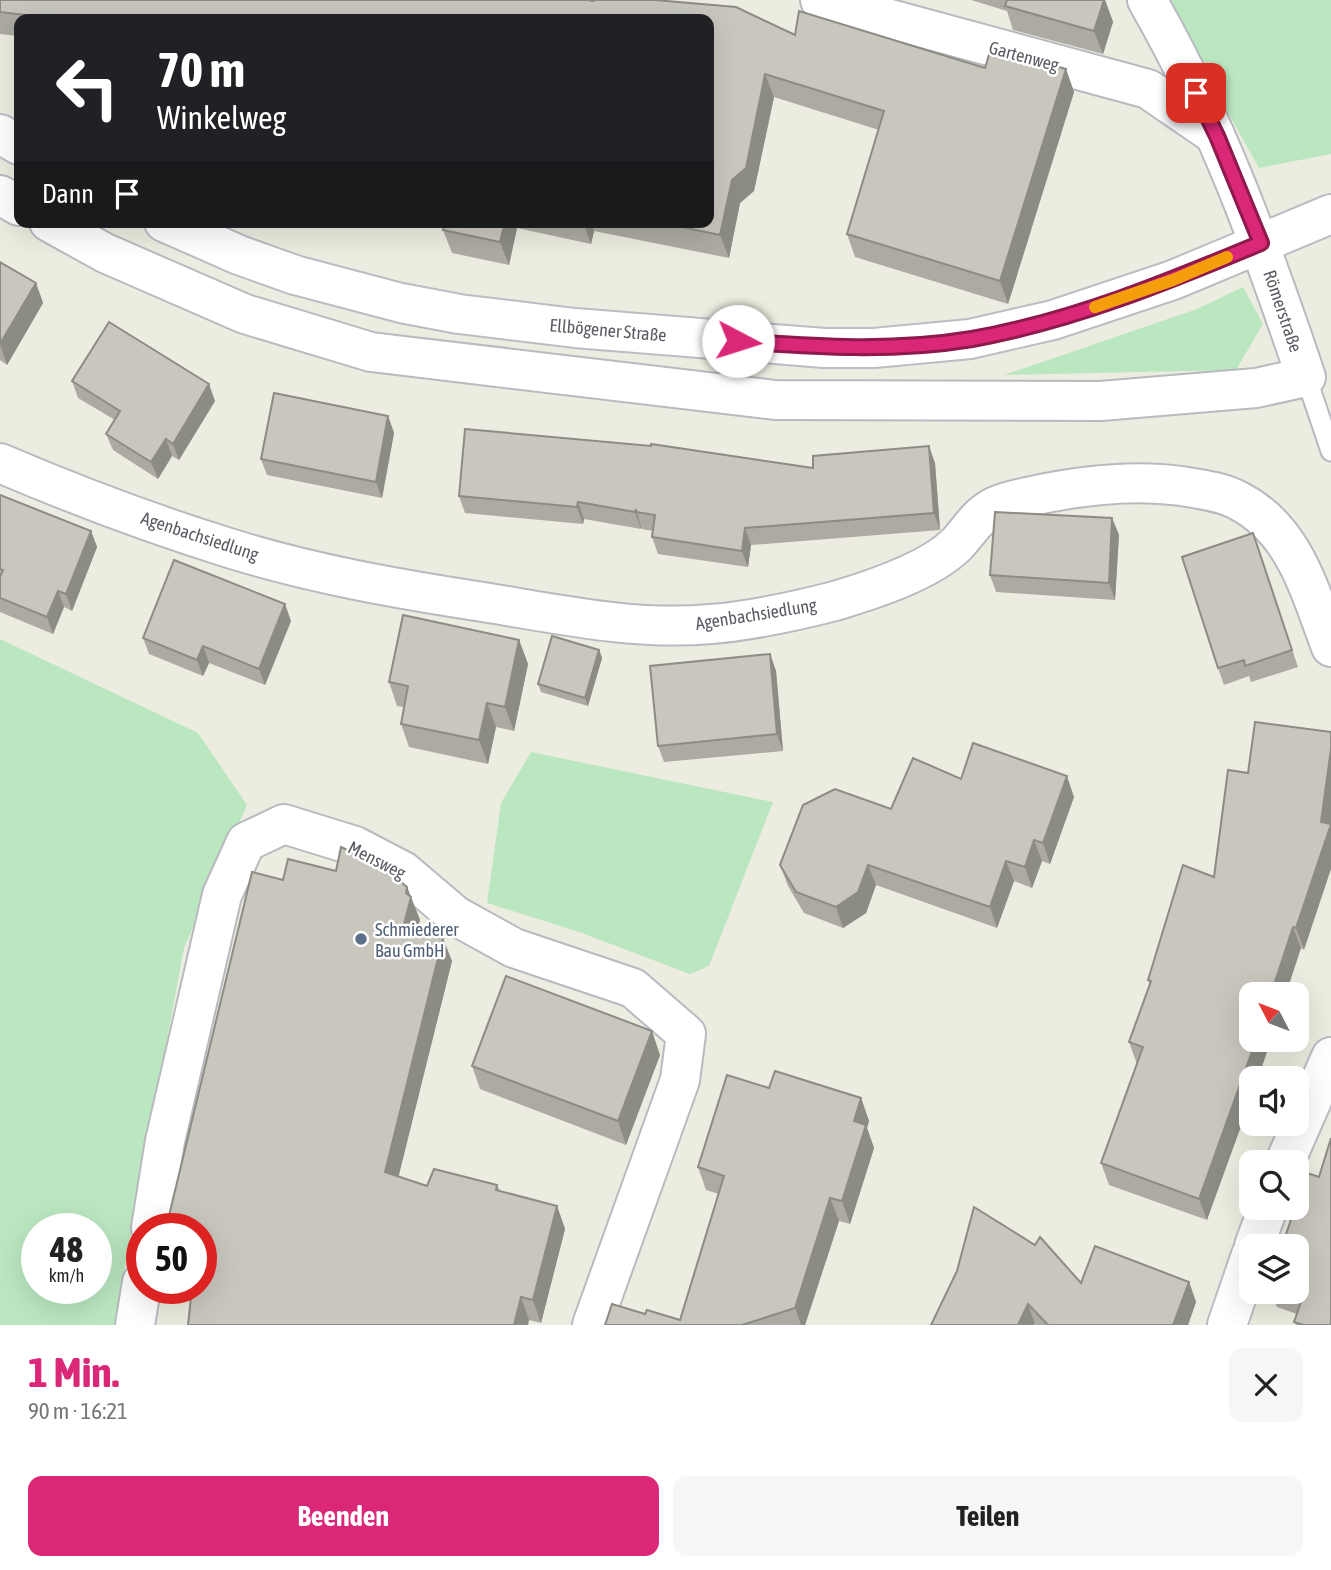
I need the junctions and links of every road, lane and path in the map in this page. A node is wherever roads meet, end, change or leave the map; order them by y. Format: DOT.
graph roads {
  1 [pos="820,0"];
  2 [pos="1147,0"];
  3 [pos="1217,136"];
  4 [pos="1331,214"];
  5 [pos="60,228"];
  6 [pos="178,228"];
  7 [pos="1261,243"];
  8 [pos="1306,377"];
  9 [pos="1331,451"];
  10 [pos="0,463"];
  11 [pos="1331,647"];
  12 [pos="1331,1057"];
  13 [pos="1290,1150"];
  14 [pos="153,1213"];
  15 [pos="1239,1290"];
  16 [pos="138,1304"];
  17 [pos="135,1325"];
  18 [pos="592,1325"];
  19 [pos="1227,1325"];
  1 -- 3 [label="street, Gartenweg"];
  2 -- 3 [label="street, Römerstraße"];
  3 -- 7 [label="street, Römerstraße"];
  4 -- 7 [label="street"];
  5 -- 8 [label="street"];
  6 -- 7 [label="street, Ellbögener Straße"];
  7 -- 8 [label="street, Römerstraße"];
  8 -- 9 [label="lane, Römerstraße"];
  10 -- 11 [label="street, Agenbachsiedlung"];
  12 -- 13 [label="street"];
  14 -- 18 [label="street, Mensweg"];
  15 -- 19 [label="street"];
  16 -- 17 [label="street"];
}
